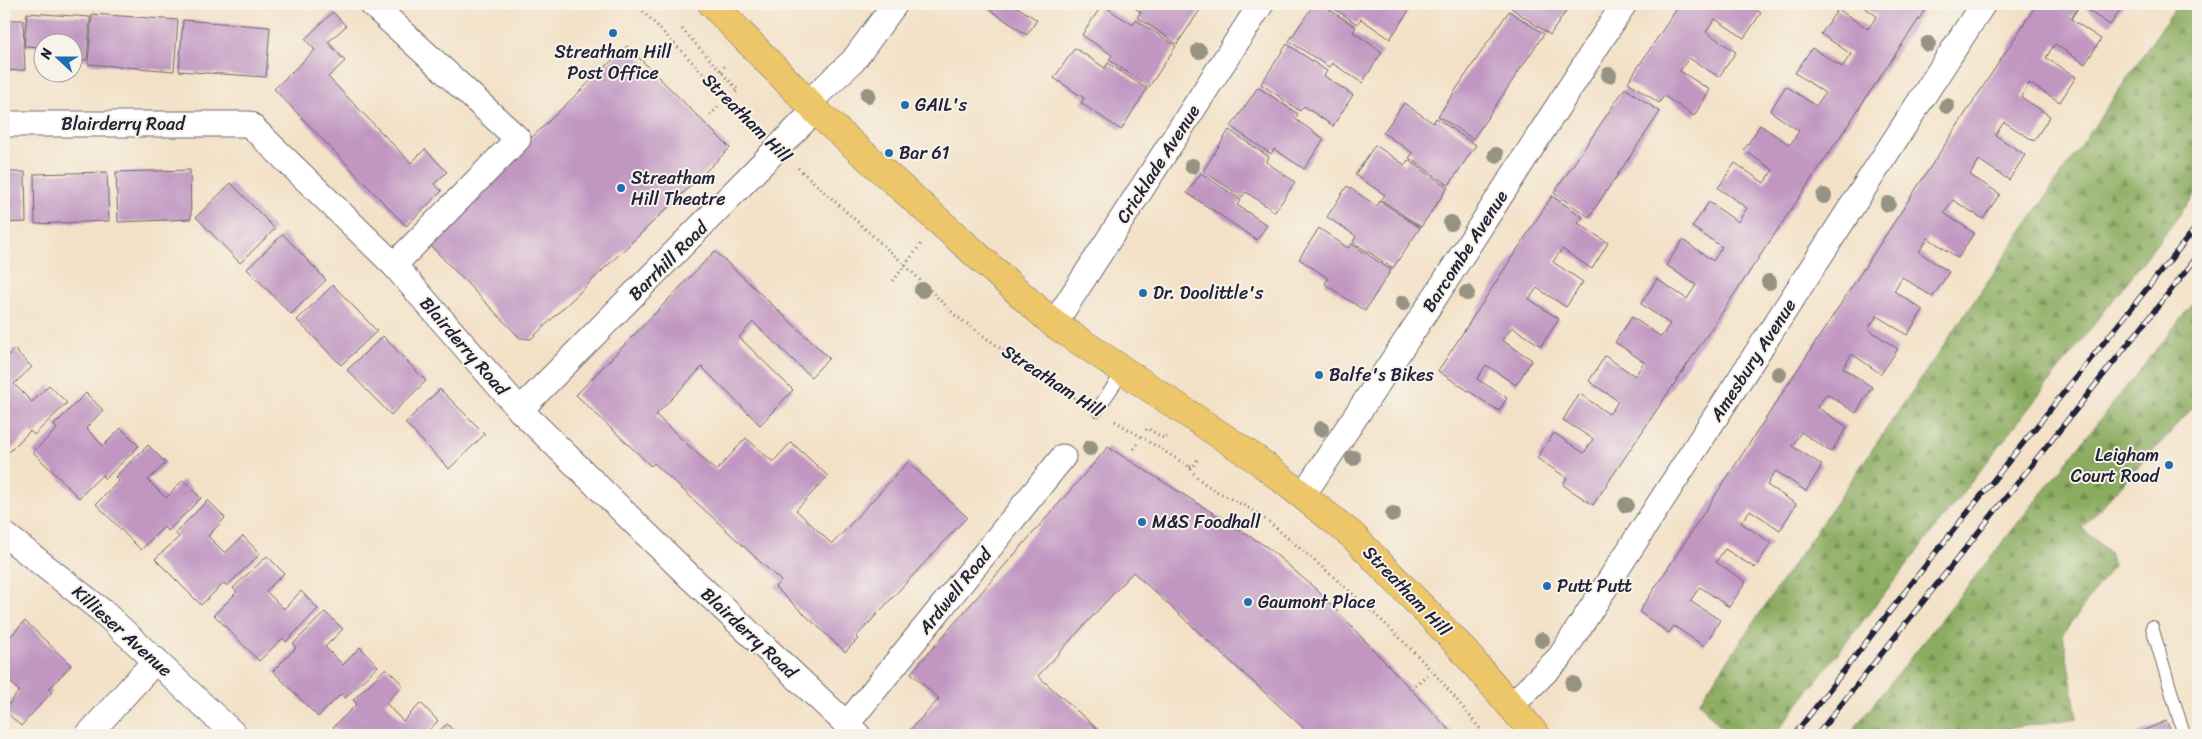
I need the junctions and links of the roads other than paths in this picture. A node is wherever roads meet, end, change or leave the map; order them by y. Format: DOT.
graph roads {
  1 [pos="372,4"];
  2 [pos="712,4"];
  3 [pos="895,4"];
  4 [pos="1262,4"];
  5 [pos="1624,4"];
  6 [pos="1983,4"];
  7 [pos="811,107"];
  8 [pos="4,124"];
  9 [pos="394,265"];
  10 [pos="1054,324"];
  11 [pos="1123,372"];
  12 [pos="520,410"];
  13 [pos="1097,410"];
  14 [pos="1063,457"];
  15 [pos="1303,495"];
  16 [pos="4,534"];
  17 [pos="2152,627"];
  18 [pos="156,660"];
  19 [pos="1511,706"];
  20 [pos="852,730"];
  21 [pos="88,735"];
  22 [pos="235,735"];
  23 [pos="1536,735"];
  24 [pos="2184,735"];
  1 -- 9 [label="street"];
  2 -- 7 [label="highway, Streatham Hill"];
  3 -- 7 [label="street, Barrhill Road"];
  4 -- 10 [label="street, Cricklade Avenue"];
  5 -- 15 [label="street, Barcombe Avenue"];
  6 -- 19 [label="street, Amesbury Avenue"];
  7 -- 10 [label="highway, Streatham Hill"];
  7 -- 12 [label="street, Barrhill Road"];
  8 -- 9 [label="street, Blairderry Road"];
  9 -- 12 [label="street, Blairderry Road"];
  10 -- 11 [label="highway, Streatham Hill"];
  11 -- 13 [label="lane"];
  11 -- 15 [label="highway, Streatham Hill"];
  12 -- 20 [label="street, Blairderry Road"];
  14 -- 20 [label="street, Ardwell Road"];
  15 -- 19 [label="highway, Streatham Hill"];
  16 -- 18 [label="street, Killieser Avenue"];
  17 -- 24 [label="lane"];
  18 -- 21 [label="street"];
  18 -- 22 [label="street, Killieser Avenue"];
  19 -- 23 [label="highway, Streatham Hill"];
}
